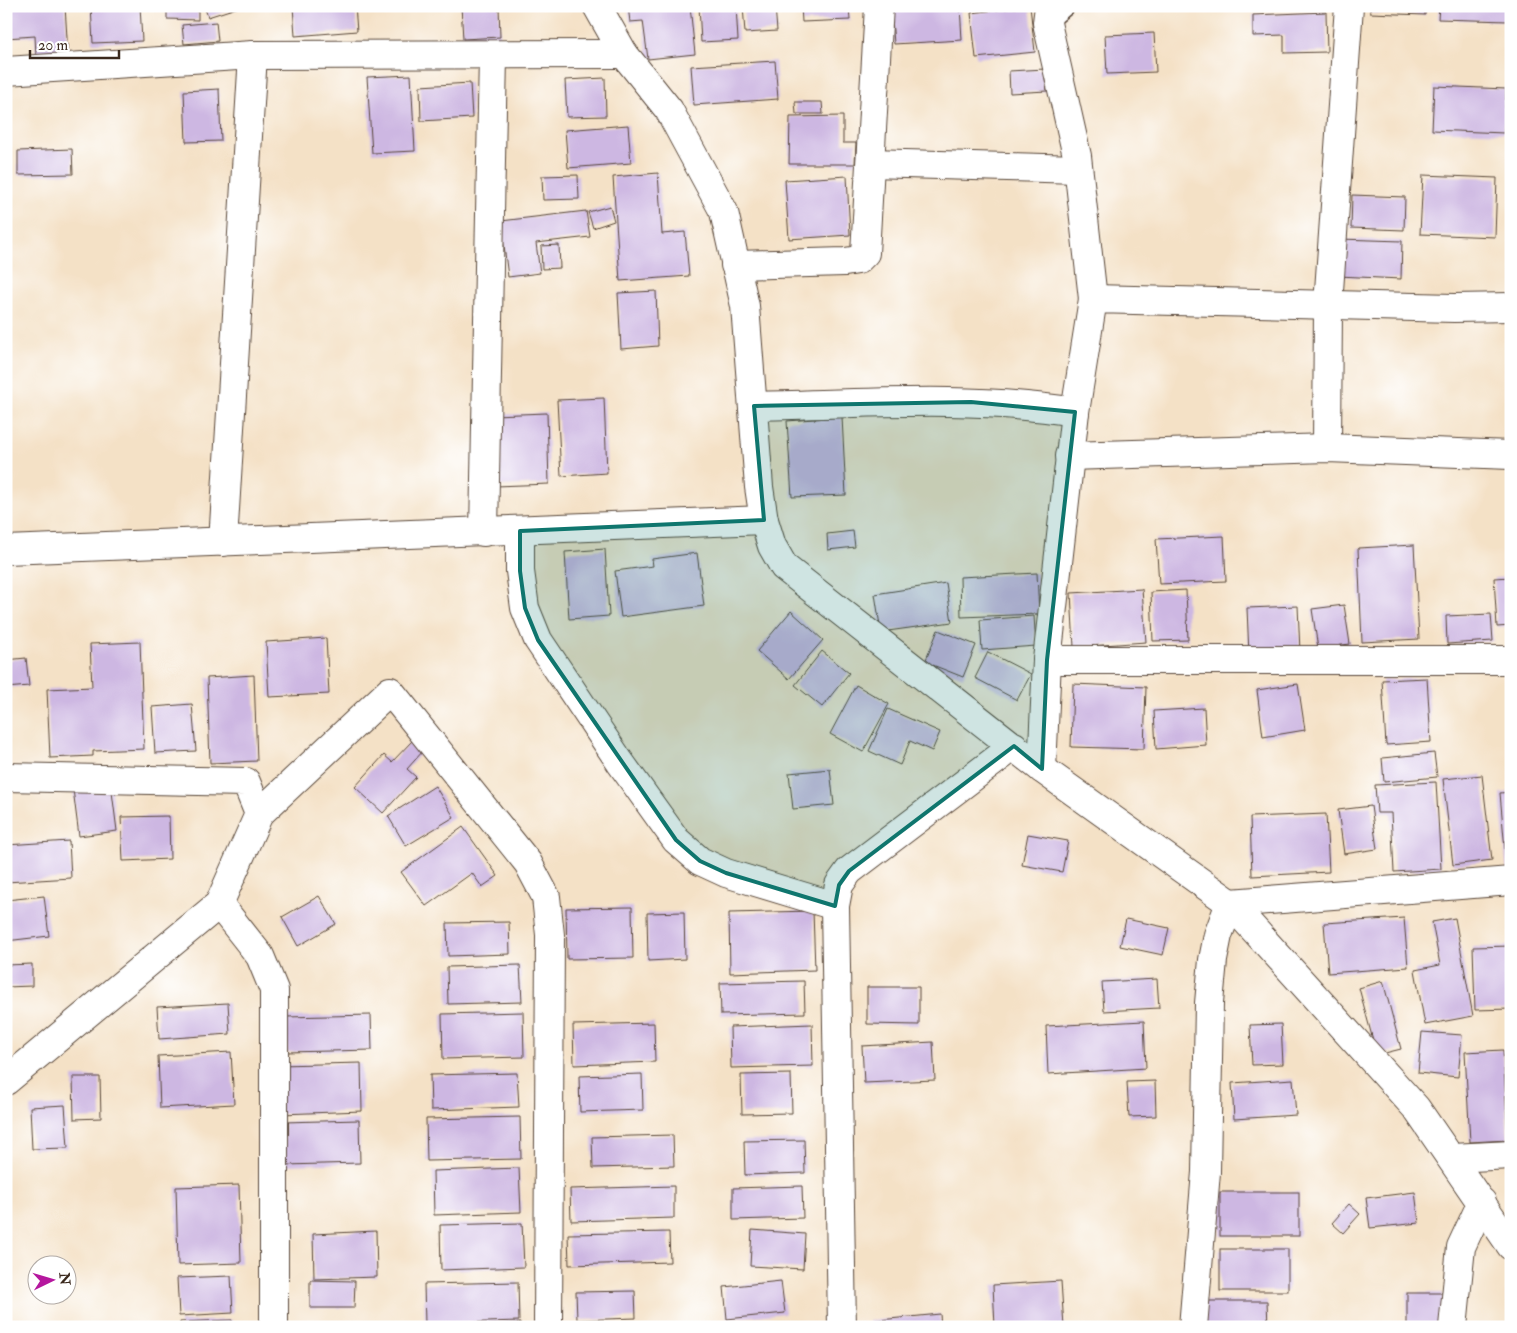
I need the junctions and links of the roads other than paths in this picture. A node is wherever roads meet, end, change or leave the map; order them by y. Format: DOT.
graph roads {
  1 [pos="597,6"];
  2 [pos="879,6"];
  3 [pos="1349,6"];
  4 [pos="1054,12"];
  5 [pos="624,54"];
  6 [pos="253,55"];
  7 [pos="493,55"];
  8 [pos="6,71"];
  9 [pos="871,163"];
  10 [pos="1078,169"];
  11 [pos="735,265"];
  12 [pos="1093,299"];
  13 [pos="1328,305"];
  14 [pos="1511,307"];
  15 [pos="754,406"];
  16 [pos="1075,412"];
  17 [pos="1327,448"];
  18 [pos="1511,455"];
  19 [pos="1069,456"];
  20 [pos="764,520"];
  21 [pos="520,531"];
  22 [pos="484,532"];
  23 [pos="223,542"];
  24 [pos="6,550"];
  25 [pos="1047,660"];
  26 [pos="1511,660"];
  27 [pos="1014,746"];
  28 [pos="1042,769"];
  29 [pos="6,777"];
  30 [pos="259,814"];
  31 [pos="1511,881"];
  32 [pos="1230,903"];
  33 [pos="219,904"];
  34 [pos="835,906"];
  35 [pos="6,1081"];
  36 [pos="1511,1155"];
  37 [pos="1452,1158"];
  38 [pos="1482,1202"];
  39 [pos="1511,1246"];
  40 [pos="274,1327"];
  41 [pos="548,1327"];
  42 [pos="842,1327"];
  43 [pos="1193,1327"];
  44 [pos="1453,1327"];
  1 -- 5 [label="street"];
  2 -- 9 [label="street"];
  3 -- 13 [label="street"];
  4 -- 10 [label="street"];
  5 -- 7 [label="street"];
  5 -- 11 [label="street"];
  6 -- 7 [label="street"];
  6 -- 8 [label="street"];
  6 -- 23 [label="street"];
  7 -- 22 [label="street"];
  9 -- 10 [label="street"];
  9 -- 11 [label="street"];
  10 -- 12 [label="street"];
  11 -- 15 [label="street"];
  12 -- 13 [label="street"];
  12 -- 16 [label="street"];
  13 -- 14 [label="street"];
  13 -- 17 [label="street"];
  15 -- 16 [label="street"];
  15 -- 20 [label="street"];
  16 -- 19 [label="street"];
  17 -- 18 [label="street"];
  17 -- 19 [label="street"];
  19 -- 25 [label="street"];
  20 -- 21 [label="street"];
  20 -- 27 [label="street"];
  21 -- 22 [label="street"];
  21 -- 34 [label="street"];
  22 -- 23 [label="street"];
  23 -- 24 [label="street"];
  25 -- 26 [label="street"];
  25 -- 28 [label="street"];
  27 -- 28 [label="street"];
  27 -- 34 [label="street"];
  28 -- 32 [label="street"];
  29 -- 30 [label="street"];
  30 -- 33 [label="street"];
  30 -- 41 [label="street"];
  31 -- 32 [label="street"];
  32 -- 37 [label="street"];
  32 -- 43 [label="street"];
  33 -- 35 [label="street"];
  33 -- 40 [label="street"];
  34 -- 42 [label="street"];
  36 -- 37 [label="street"];
  37 -- 38 [label="street"];
  38 -- 39 [label="street"];
  38 -- 44 [label="street"];
}
